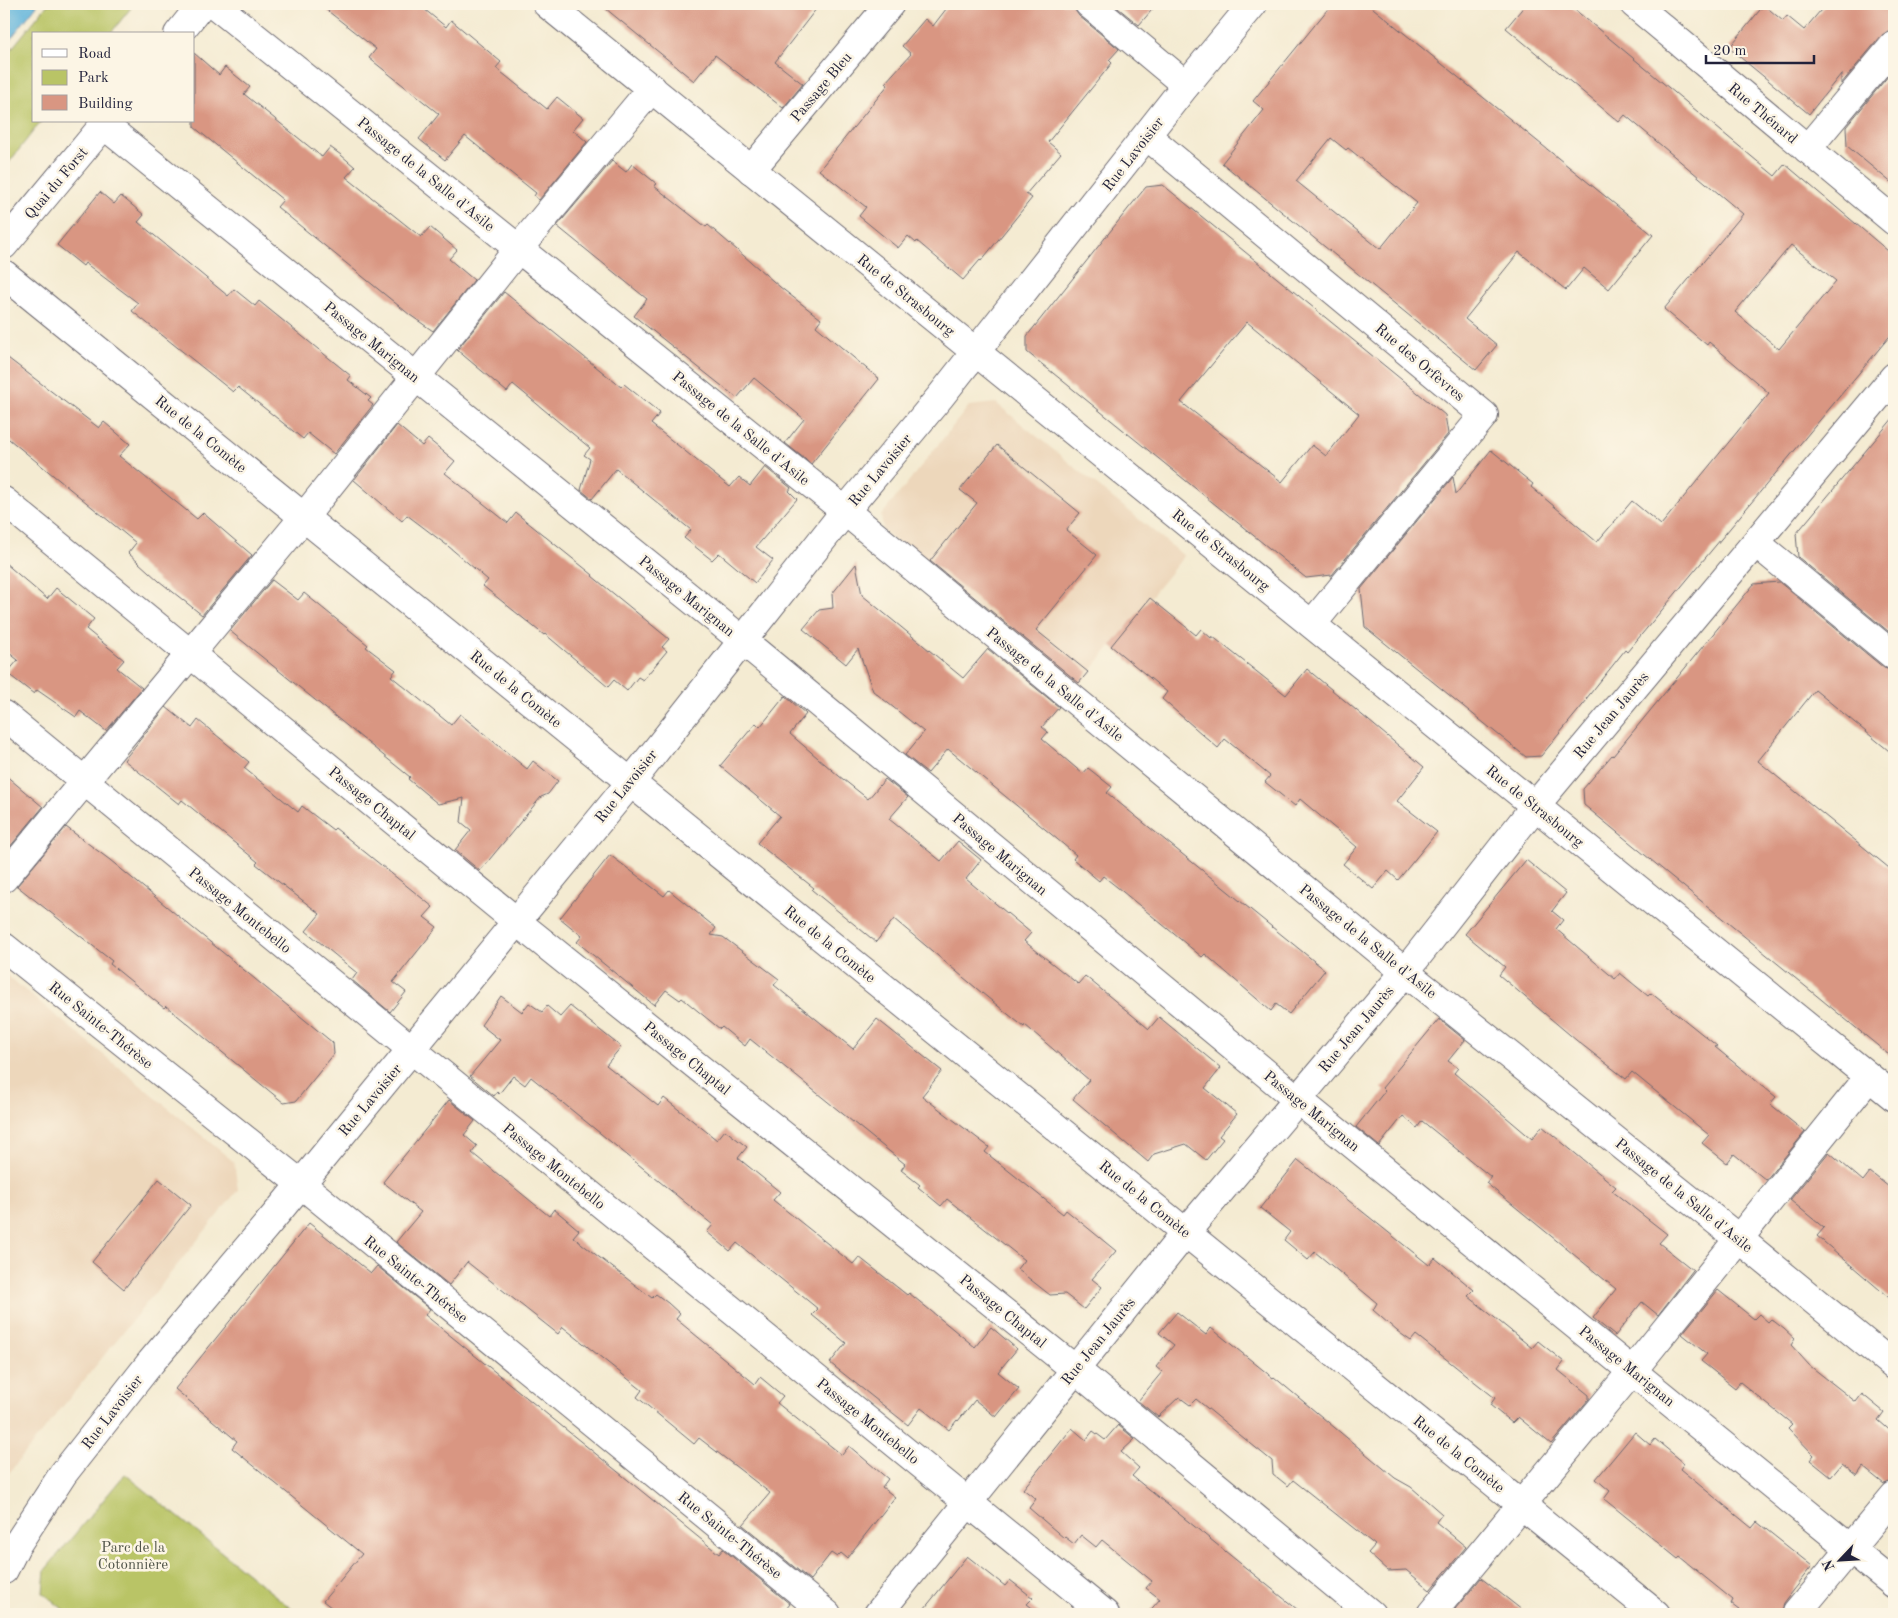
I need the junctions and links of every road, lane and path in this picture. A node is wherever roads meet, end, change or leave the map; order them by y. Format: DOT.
graph roads {
  1 [pos="202,4"];
  2 [pos="214,4"];
  3 [pos="547,4"];
  4 [pos="890,4"];
  5 [pos="1089,4"];
  6 [pos="1253,4"];
  7 [pos="1634,4"];
  8 [pos="180,32"];
  9 [pos="1894,45"];
  10 [pos="1186,85"];
  11 [pos="652,88"];
  12 [pos="106,123"];
  13 [pos="1147,136"];
  14 [pos="1807,149"];
  15 [pos="751,170"];
  16 [pos="1894,221"];
  17 [pos="4,245"];
  18 [pos="519,248"];
  19 [pos="4,274"];
  20 [pos="976,352"];
  21 [pos="415,377"];
  22 [pos="1894,377"];
  23 [pos="4,501"];
  24 [pos="845,511"];
  25 [pos="304,517"];
  26 [pos="1756,543"];
  27 [pos="1312,624"];
  28 [pos="742,640"];
  29 [pos="190,654"];
  30 [pos="1894,656"];
  31 [pos="4,715"];
  32 [pos="84,782"];
  33 [pos="631,782"];
  34 [pos="1535,806"];
  35 [pos="4,878"];
  36 [pos="516,921"];
  37 [pos="4,947"];
  38 [pos="1405,972"];
  39 [pos="412,1050"];
  40 [pos="1869,1077"];
  41 [pos="1894,1097"];
  42 [pos="1297,1099"];
  43 [pos="301,1184"];
  44 [pos="1186,1232"];
  45 [pos="1739,1239"];
  46 [pos="1894,1366"];
  47 [pos="1076,1370"];
  48 [pos="1633,1370"];
  49 [pos="1894,1496"];
  50 [pos="969,1502"];
  51 [pos="1522,1505"];
  52 [pos="1850,1549"];
  53 [pos="4,1570"];
  54 [pos="1894,1584"];
  55 [pos="827,1614"];
  56 [pos="878,1614"];
  57 [pos="1105,1614"];
  58 [pos="1371,1614"];
  59 [pos="1431,1614"];
  60 [pos="1656,1614"];
  61 [pos="1796,1614"];
  1 -- 8 [label="street"];
  2 -- 18 [label="street, Passage de la Salle d'Asile"];
  3 -- 11 [label="street, Rue de Strasbourg"];
  4 -- 15 [label="street, Passage Bleu"];
  5 -- 10 [label="street"];
  6 -- 10 [label="street, Rue Lavoisier"];
  7 -- 14 [label="street, Rue Thénard"];
  9 -- 14 [label="street"];
  10 -- 13 [label="street, Rue Lavoisier"];
  11 -- 15 [label="street, Rue de Strasbourg"];
  11 -- 18 [label="street"];
  12 -- 17 [label="street, Quai du Forst"];
  12 -- 21 [label="street, Passage Marignan"];
  13 -- 20 [label="street, Rue Lavoisier"];
  13 -- 27 [label="street, Rue des Orfèvres"];
  14 -- 16 [label="street, Rue Thénard"];
  15 -- 20 [label="street, Rue de Strasbourg"];
  18 -- 21 [label="street"];
  18 -- 24 [label="street, Passage de la Salle d'Asile"];
  19 -- 25 [label="street, Rue de la Comète"];
  20 -- 24 [label="street, Rue Lavoisier"];
  20 -- 27 [label="street, Rue de Strasbourg"];
  21 -- 25 [label="street"];
  21 -- 28 [label="street, Passage Marignan"];
  22 -- 26 [label="street, Rue Jean Jaurès"];
  23 -- 29 [label="street, Passage Chaptal"];
  24 -- 28 [label="street, Rue Lavoisier"];
  24 -- 38 [label="street, Passage de la Salle d'Asile"];
  25 -- 29 [label="street"];
  25 -- 33 [label="street, Rue de la Comète"];
  26 -- 30 [label="street"];
  26 -- 34 [label="street, Rue Jean Jaurès"];
  27 -- 34 [label="street, Rue de Strasbourg"];
  28 -- 33 [label="street, Rue Lavoisier"];
  28 -- 42 [label="street, Passage Marignan"];
  29 -- 32 [label="street"];
  29 -- 36 [label="street, Passage Chaptal"];
  31 -- 32 [label="street, Passage Montebello"];
  32 -- 35 [label="street"];
  32 -- 39 [label="street, Passage Montebello"];
  33 -- 36 [label="street, Rue Lavoisier"];
  33 -- 44 [label="street, Rue de la Comète"];
  34 -- 38 [label="street, Rue Jean Jaurès"];
  34 -- 40 [label="street, Rue de Strasbourg"];
  36 -- 39 [label="street, Rue Lavoisier"];
  36 -- 47 [label="street, Passage Chaptal"];
  37 -- 43 [label="street, Rue Sainte-Thérèse"];
  38 -- 42 [label="street, Rue Jean Jaurès"];
  38 -- 45 [label="street, Passage de la Salle d'Asile"];
  39 -- 43 [label="street, Rue Lavoisier"];
  39 -- 50 [label="street, Passage Montebello"];
  40 -- 41 [label="street, Rue de Strasbourg"];
  40 -- 45 [label="street"];
  42 -- 44 [label="street, Rue Jean Jaurès"];
  42 -- 48 [label="street, Passage Marignan"];
  43 -- 53 [label="street, Rue Lavoisier"];
  43 -- 55 [label="street, Rue Sainte-Thérèse"];
  44 -- 47 [label="street, Rue Jean Jaurès"];
  44 -- 51 [label="street, Rue de la Comète"];
  45 -- 46 [label="street, Passage de la Salle d'Asile"];
  45 -- 48 [label="street"];
  47 -- 50 [label="street, Rue Jean Jaurès"];
  47 -- 58 [label="street, Passage Chaptal"];
  48 -- 51 [label="street"];
  48 -- 52 [label="street, Passage Marignan"];
  49 -- 52 [label="street"];
  50 -- 56 [label="street, Rue Jean Jaurès"];
  50 -- 57 [label="street, Passage Montebello"];
  51 -- 59 [label="street"];
  51 -- 60 [label="street, Rue de la Comète"];
  52 -- 54 [label="street, Passage Marignan"];
  52 -- 61 [label="street"];
}
